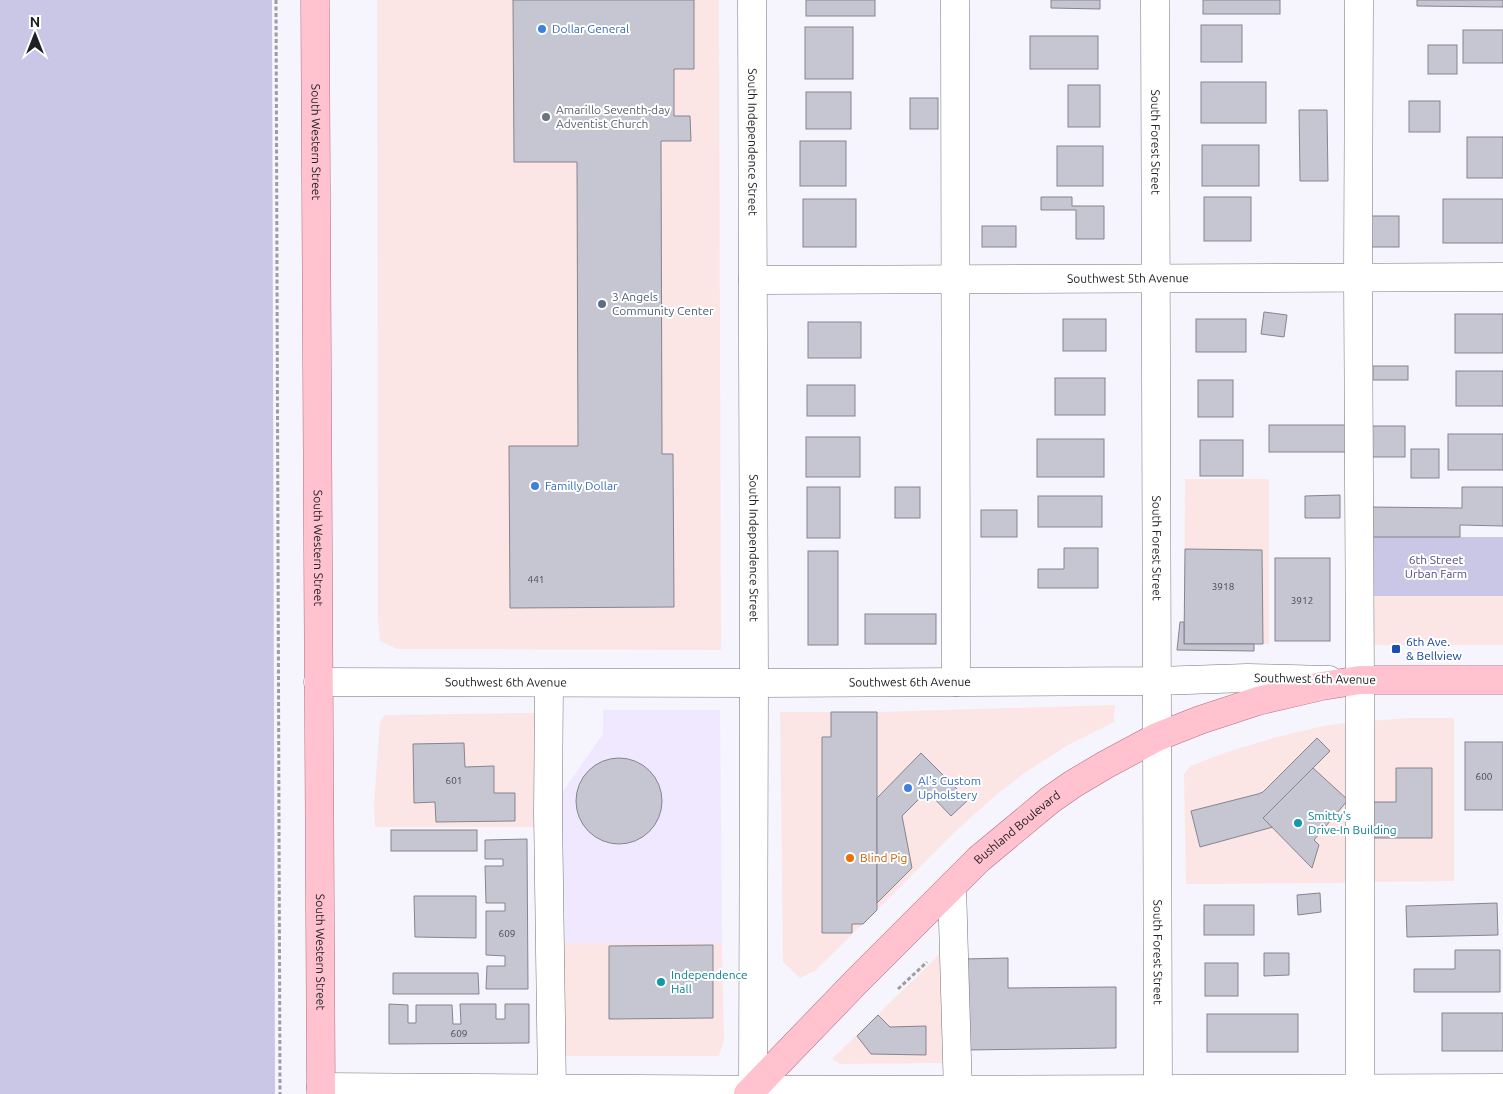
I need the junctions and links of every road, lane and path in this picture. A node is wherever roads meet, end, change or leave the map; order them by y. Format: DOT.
graph roads {
  1 [pos="276,0"];
  2 [pos="315,0"];
  3 [pos="752,0"];
  4 [pos="955,0"];
  5 [pos="1155,0"];
  6 [pos="1359,0"];
  7 [pos="1503,277"];
  8 [pos="1358,278"];
  9 [pos="956,279"];
  10 [pos="1156,279"];
  11 [pos="753,280"];
  12 [pos="1157,680"];
  13 [pos="1360,680"];
  14 [pos="1503,680"];
  15 [pos="318,682"];
  16 [pos="956,682"];
  17 [pos="549,683"];
  18 [pos="754,683"];
  19 [pos="1157,737"];
  20 [pos="952,886"];
  21 [pos="552,1088"];
  22 [pos="1503,1088"];
  23 [pos="321,1091"];
  24 [pos="1360,1091"];
  25 [pos="751,1092"];
  26 [pos="958,1092"];
  27 [pos="1158,1092"];
  28 [pos="280,1094"];
  1 -- 28 [label="path"];
  2 -- 15 [label="main road, South Western Street"];
  3 -- 11 [label="street, South Independence Street"];
  4 -- 9 [label="street"];
  5 -- 10 [label="street, South Forest Street"];
  6 -- 8 [label="street"];
  7 -- 8 [label="street, Southwest 5th Avenue"];
  8 -- 10 [label="street, Southwest 5th Avenue"];
  8 -- 13 [label="street"];
  9 -- 10 [label="street, Southwest 5th Avenue"];
  9 -- 11 [label="street, Southwest 5th Avenue"];
  9 -- 16 [label="street"];
  10 -- 12 [label="street, South Forest Street"];
  11 -- 18 [label="street, South Independence Street"];
  12 -- 13 [label="street, Southwest 6th Avenue"];
  12 -- 16 [label="street, Southwest 6th Avenue"];
  12 -- 19 [label="street, South Forest Street"];
  13 -- 14 [label="main road, Southwest 6th Avenue"];
  13 -- 19 [label="main road, Bushland Boulevard"];
  13 -- 24 [label="street"];
  15 -- 17 [label="street, Southwest 6th Avenue"];
  15 -- 23 [label="main road, South Western Street"];
  16 -- 18 [label="street, Southwest 6th Avenue"];
  17 -- 18 [label="street, Southwest 6th Avenue"];
  17 -- 21 [label="street"];
  18 -- 25 [label="street, South Independence Street"];
  19 -- 20 [label="main road, Bushland Boulevard"];
  19 -- 27 [label="street, South Forest Street"];
  20 -- 25 [label="main road, Bushland Boulevard"];
  20 -- 26 [label="street"];
  21 -- 23 [label="street"];
  21 -- 25 [label="street"];
  22 -- 24 [label="street"];
  24 -- 27 [label="street"];
  25 -- 26 [label="street"];
  26 -- 27 [label="street"];
}
